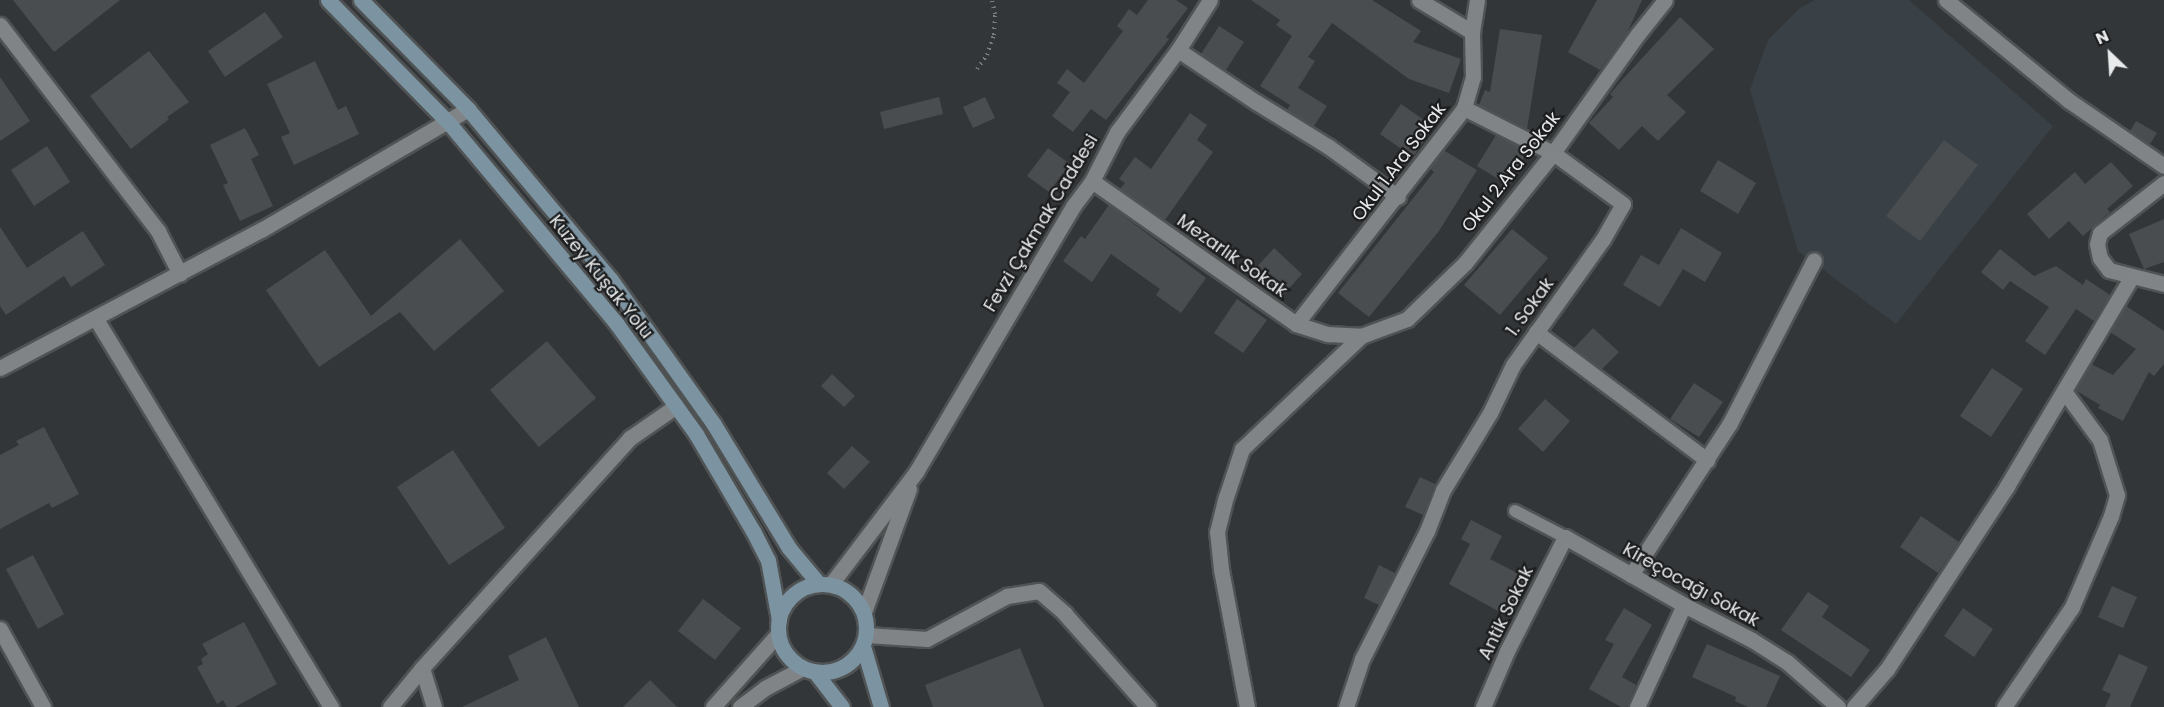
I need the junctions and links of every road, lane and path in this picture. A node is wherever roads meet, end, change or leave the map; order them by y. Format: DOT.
graph roads {
  1 [pos="328,0"];
  2 [pos="361,0"];
  3 [pos="992,0"];
  4 [pos="1210,0"];
  5 [pos="1419,0"];
  6 [pos="1477,0"];
  7 [pos="1665,0"];
  8 [pos="1946,0"];
  9 [pos="0,25"];
  10 [pos="1472,32"];
  11 [pos="1179,50"];
  12 [pos="977,69"];
  13 [pos="1464,108"];
  14 [pos="468,109"];
  15 [pos="448,122"];
  16 [pos="1553,153"];
  17 [pos="2164,166"];
  18 [pos="1092,181"];
  19 [pos="2164,183"];
  20 [pos="1398,197"];
  21 [pos="1814,260"];
  22 [pos="180,274"];
  23 [pos="2131,278"];
  24 [pos="2164,284"];
  25 [pos="96,319"];
  26 [pos="1296,324"];
  27 [pos="1536,332"];
  28 [pos="1361,336"];
  29 [pos="0,368"];
  30 [pos="2064,391"];
  31 [pos="676,406"];
  32 [pos="1707,460"];
  33 [pos="915,472"];
  34 [pos="1515,511"];
  35 [pos="1565,537"];
  36 [pos="1631,575"];
  37 [pos="825,584"];
  38 [pos="1684,605"];
  39 [pos="864,612"];
  40 [pos="778,627"];
  41 [pos="0,628"];
  42 [pos="865,640"];
  43 [pos="422,668"];
  44 [pos="809,670"];
  45 [pos="43,707"];
  46 [pos="331,707"];
  47 [pos="390,707"];
  48 [pos="434,707"];
  49 [pos="713,707"];
  50 [pos="740,707"];
  51 [pos="842,707"];
  52 [pos="881,707"];
  53 [pos="1148,707"];
  54 [pos="1247,707"];
  55 [pos="1346,707"];
  56 [pos="1483,707"];
  57 [pos="1637,707"];
  58 [pos="1838,707"];
  59 [pos="1854,707"];
  60 [pos="2004,707"];
  1 -- 15 [label="main road, Kuzey Kuşak Yolu"];
  2 -- 14 [label="main road, Kuzey Kuşak Yolu"];
  3 -- 12 [label="path"];
  4 -- 11 [label="street, Fevzi Çakmak Caddesi"];
  5 -- 10 [label="street"];
  6 -- 10 [label="street, Okul 1.Ara Sokak"];
  7 -- 16 [label="street, Okul 2.Ara Sokak"];
  8 -- 17 [label="street"];
  9 -- 22 [label="street"];
  10 -- 13 [label="street, Okul 1.Ara Sokak"];
  11 -- 18 [label="street, Fevzi Çakmak Caddesi"];
  11 -- 20 [label="street"];
  13 -- 16 [label="street"];
  13 -- 20 [label="street, Okul 1.Ara Sokak"];
  14 -- 15 [label="street"];
  14 -- 37 [label="main road, Kuzey Kuşak Yolu"];
  15 -- 22 [label="street"];
  15 -- 31 [label="main road, Kuzey Kuşak Yolu"];
  16 -- 27 [label="street, 1. Sokak"];
  16 -- 28 [label="street, Okul 2.Ara Sokak"];
  18 -- 26 [label="street, Mezarlık Sokak"];
  18 -- 33 [label="street, Fevzi Çakmak Caddesi"];
  19 -- 23 [label="street"];
  20 -- 26 [label="street, Okul 1.Ara Sokak"];
  21 -- 32 [label="street"];
  22 -- 25 [label="street"];
  23 -- 24 [label="street"];
  23 -- 30 [label="street"];
  25 -- 29 [label="street"];
  25 -- 46 [label="street"];
  26 -- 28 [label="street, Mezarlık Sokak"];
  27 -- 32 [label="street"];
  27 -- 55 [label="street, 1. Sokak"];
  28 -- 54 [label="street"];
  30 -- 59 [label="street"];
  30 -- 60 [label="street"];
  31 -- 40 [label="main road, Kuzey Kuşak Yolu"];
  31 -- 43 [label="street"];
  32 -- 36 [label="street"];
  33 -- 37 [label="street"];
  33 -- 39 [label="street"];
  34 -- 35 [label="lane, Kireçocağı Sokak"];
  35 -- 36 [label="street, Kireçocağı Sokak"];
  35 -- 56 [label="street, Antik Sokak"];
  36 -- 38 [label="street, Kireçocağı Sokak"];
  37 -- 39 [label="main road"];
  37 -- 40 [label="main road"];
  38 -- 57 [label="street"];
  38 -- 58 [label="street, Kireçocağı Sokak"];
  39 -- 42 [label="main road"];
  40 -- 44 [label="main road"];
  40 -- 49 [label="street"];
  41 -- 45 [label="street"];
  42 -- 44 [label="main road"];
  42 -- 52 [label="main road"];
  42 -- 53 [label="street"];
  43 -- 47 [label="street"];
  43 -- 48 [label="street"];
  44 -- 50 [label="street"];
  44 -- 51 [label="main road"];
}
